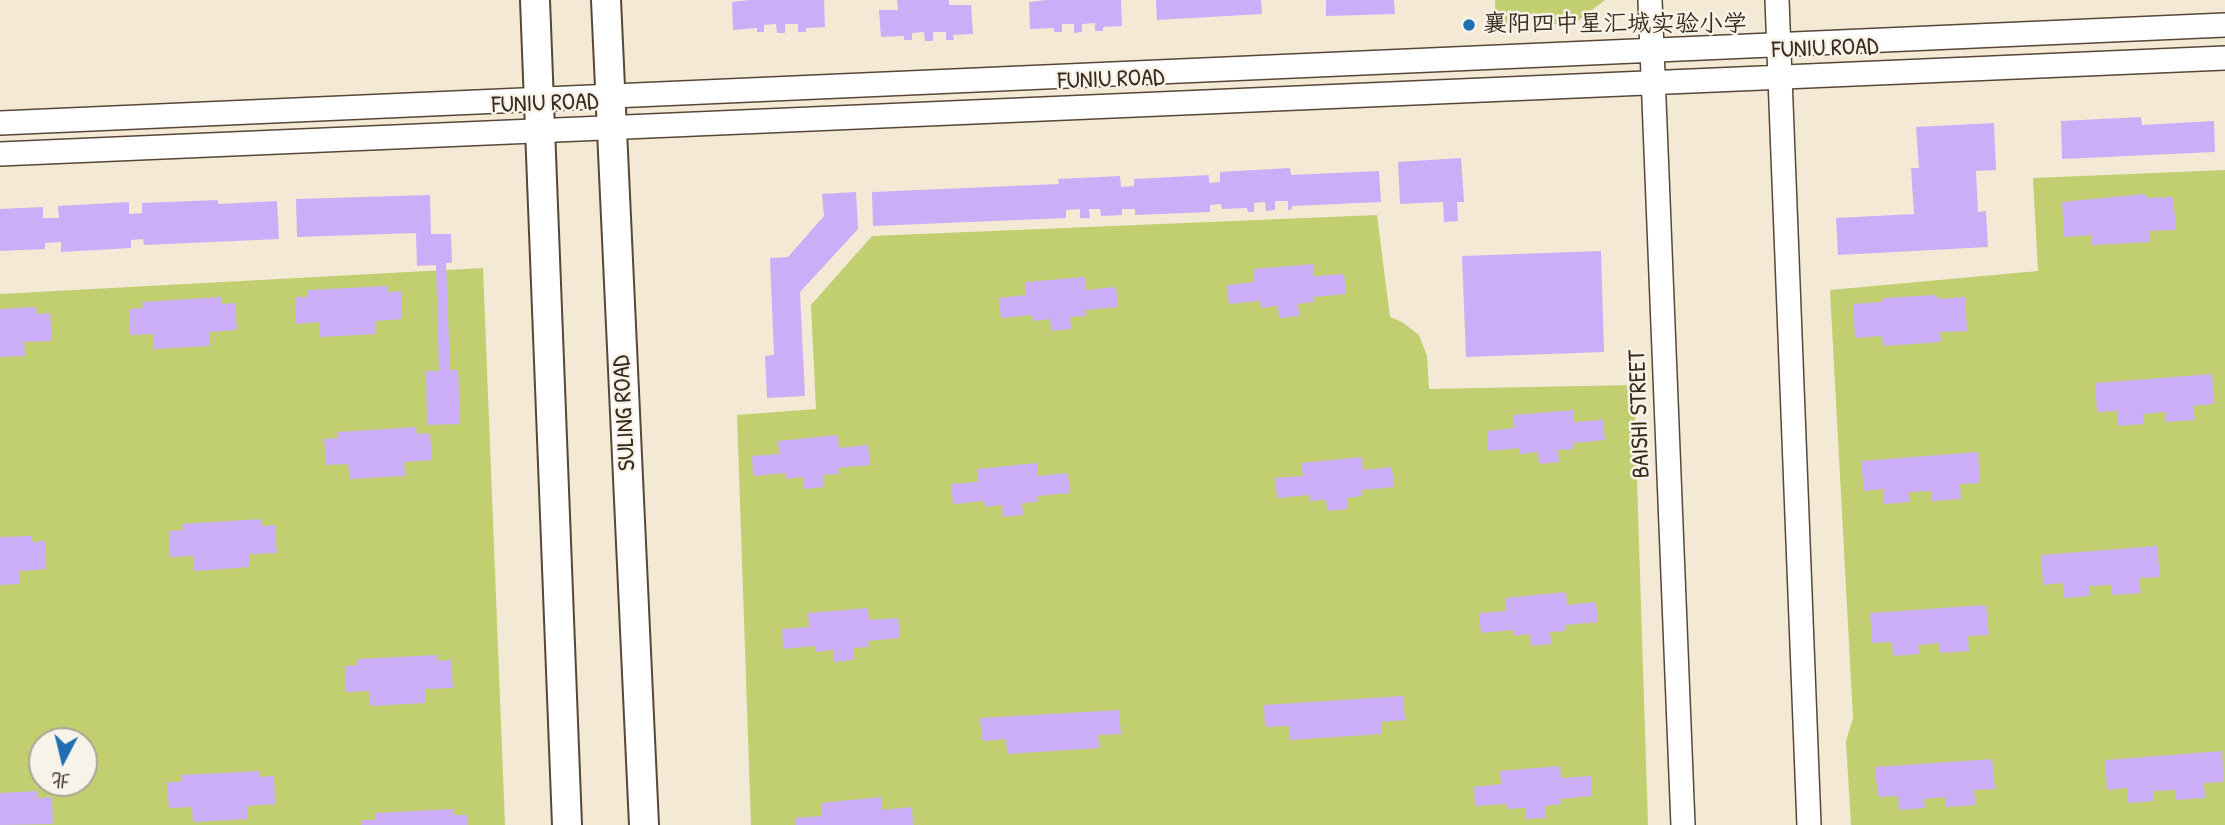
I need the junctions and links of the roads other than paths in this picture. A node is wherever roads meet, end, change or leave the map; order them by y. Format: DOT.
graph roads {
  1 [pos="536,0"];
  2 [pos="606,0"];
  3 [pos="1650,0"];
  4 [pos="1777,0"];
  5 [pos="2225,25"];
  6 [pos="1779,44"];
  7 [pos="1652,50"];
  8 [pos="2225,58"];
  9 [pos="1780,77"];
  10 [pos="1653,83"];
  11 [pos="611,96"];
  12 [pos="539,99"];
  13 [pos="0,123"];
  14 [pos="612,127"];
  15 [pos="541,130"];
  16 [pos="0,154"];
  17 [pos="567,825"];
  18 [pos="644,825"];
  19 [pos="1683,825"];
  20 [pos="1809,825"];
  1 -- 12 [label="main road"];
  2 -- 11 [label="main road, SULING ROAD"];
  3 -- 7 [label="street, BAISHI STREET"];
  4 -- 6 [label="street"];
  5 -- 6 [label="street"];
  6 -- 7 [label="street"];
  6 -- 9 [label="street"];
  7 -- 10 [label="street, BAISHI STREET"];
  7 -- 11 [label="street"];
  8 -- 9 [label="street, FUNIU ROAD"];
  9 -- 10 [label="street, FUNIU ROAD"];
  9 -- 20 [label="street"];
  10 -- 14 [label="street, FUNIU ROAD"];
  10 -- 19 [label="street, BAISHI STREET"];
  11 -- 12 [label="street"];
  11 -- 14 [label="main road, SULING ROAD"];
  12 -- 13 [label="street"];
  12 -- 15 [label="main road"];
  14 -- 15 [label="street, FUNIU ROAD"];
  14 -- 18 [label="main road, SULING ROAD"];
  15 -- 16 [label="street, FUNIU ROAD"];
  15 -- 17 [label="main road"];
}
